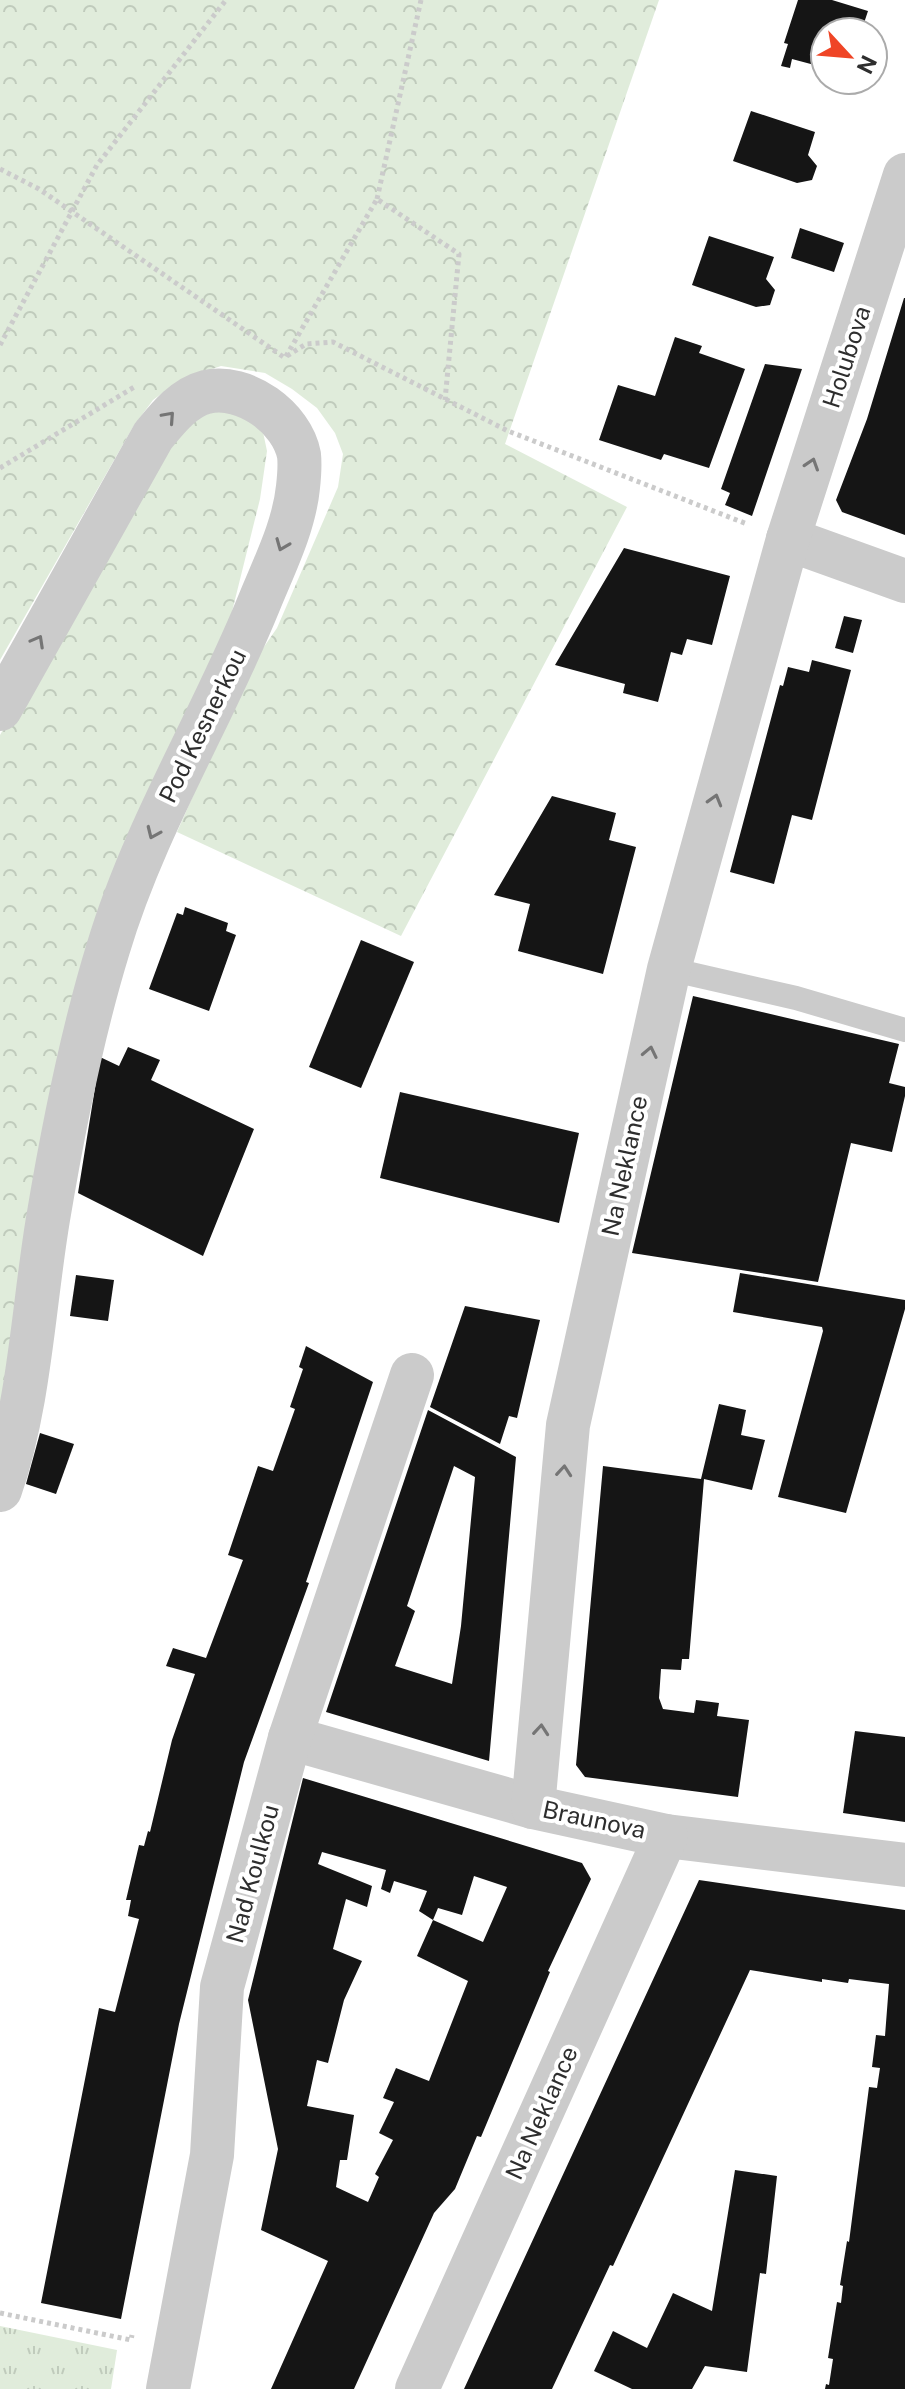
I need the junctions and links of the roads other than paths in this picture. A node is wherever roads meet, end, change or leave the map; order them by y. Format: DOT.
graph roads {
  1 [pos="905,175"];
  2 [pos="768,531"];
  3 [pos="905,581"];
  4 [pos="0,709"];
  5 [pos="669,969"];
  6 [pos="905,1030"];
  7 [pos="412,1375"];
  8 [pos="0,1490"];
  9 [pos="290,1738"];
  10 [pos="533,1807"];
  11 [pos="666,1836"];
  12 [pos="905,1865"];
  13 [pos="168,2389"];
  14 [pos="417,2389"];
  2 -- 1 [label="street, Holubova, one-way"];
  2 -- 3 [label="street"];
  5 -- 2 [label="street, Na Neklance, one-way"];
  4 -- 8 [label="street, Pod Kesnerkou, one-way"];
  5 -- 6 [label="lane"];
  10 -- 5 [label="street, Na Neklance, one-way"];
  7 -- 9 [label="street, Nad Koulkou"];
  9 -- 10 [label="street, Braunova"];
  9 -- 13 [label="street, Nad Koulkou"];
  10 -- 11 [label="street, Braunova"];
  11 -- 12 [label="street, Braunova"];
  11 -- 14 [label="street, Na Neklance"];
}
